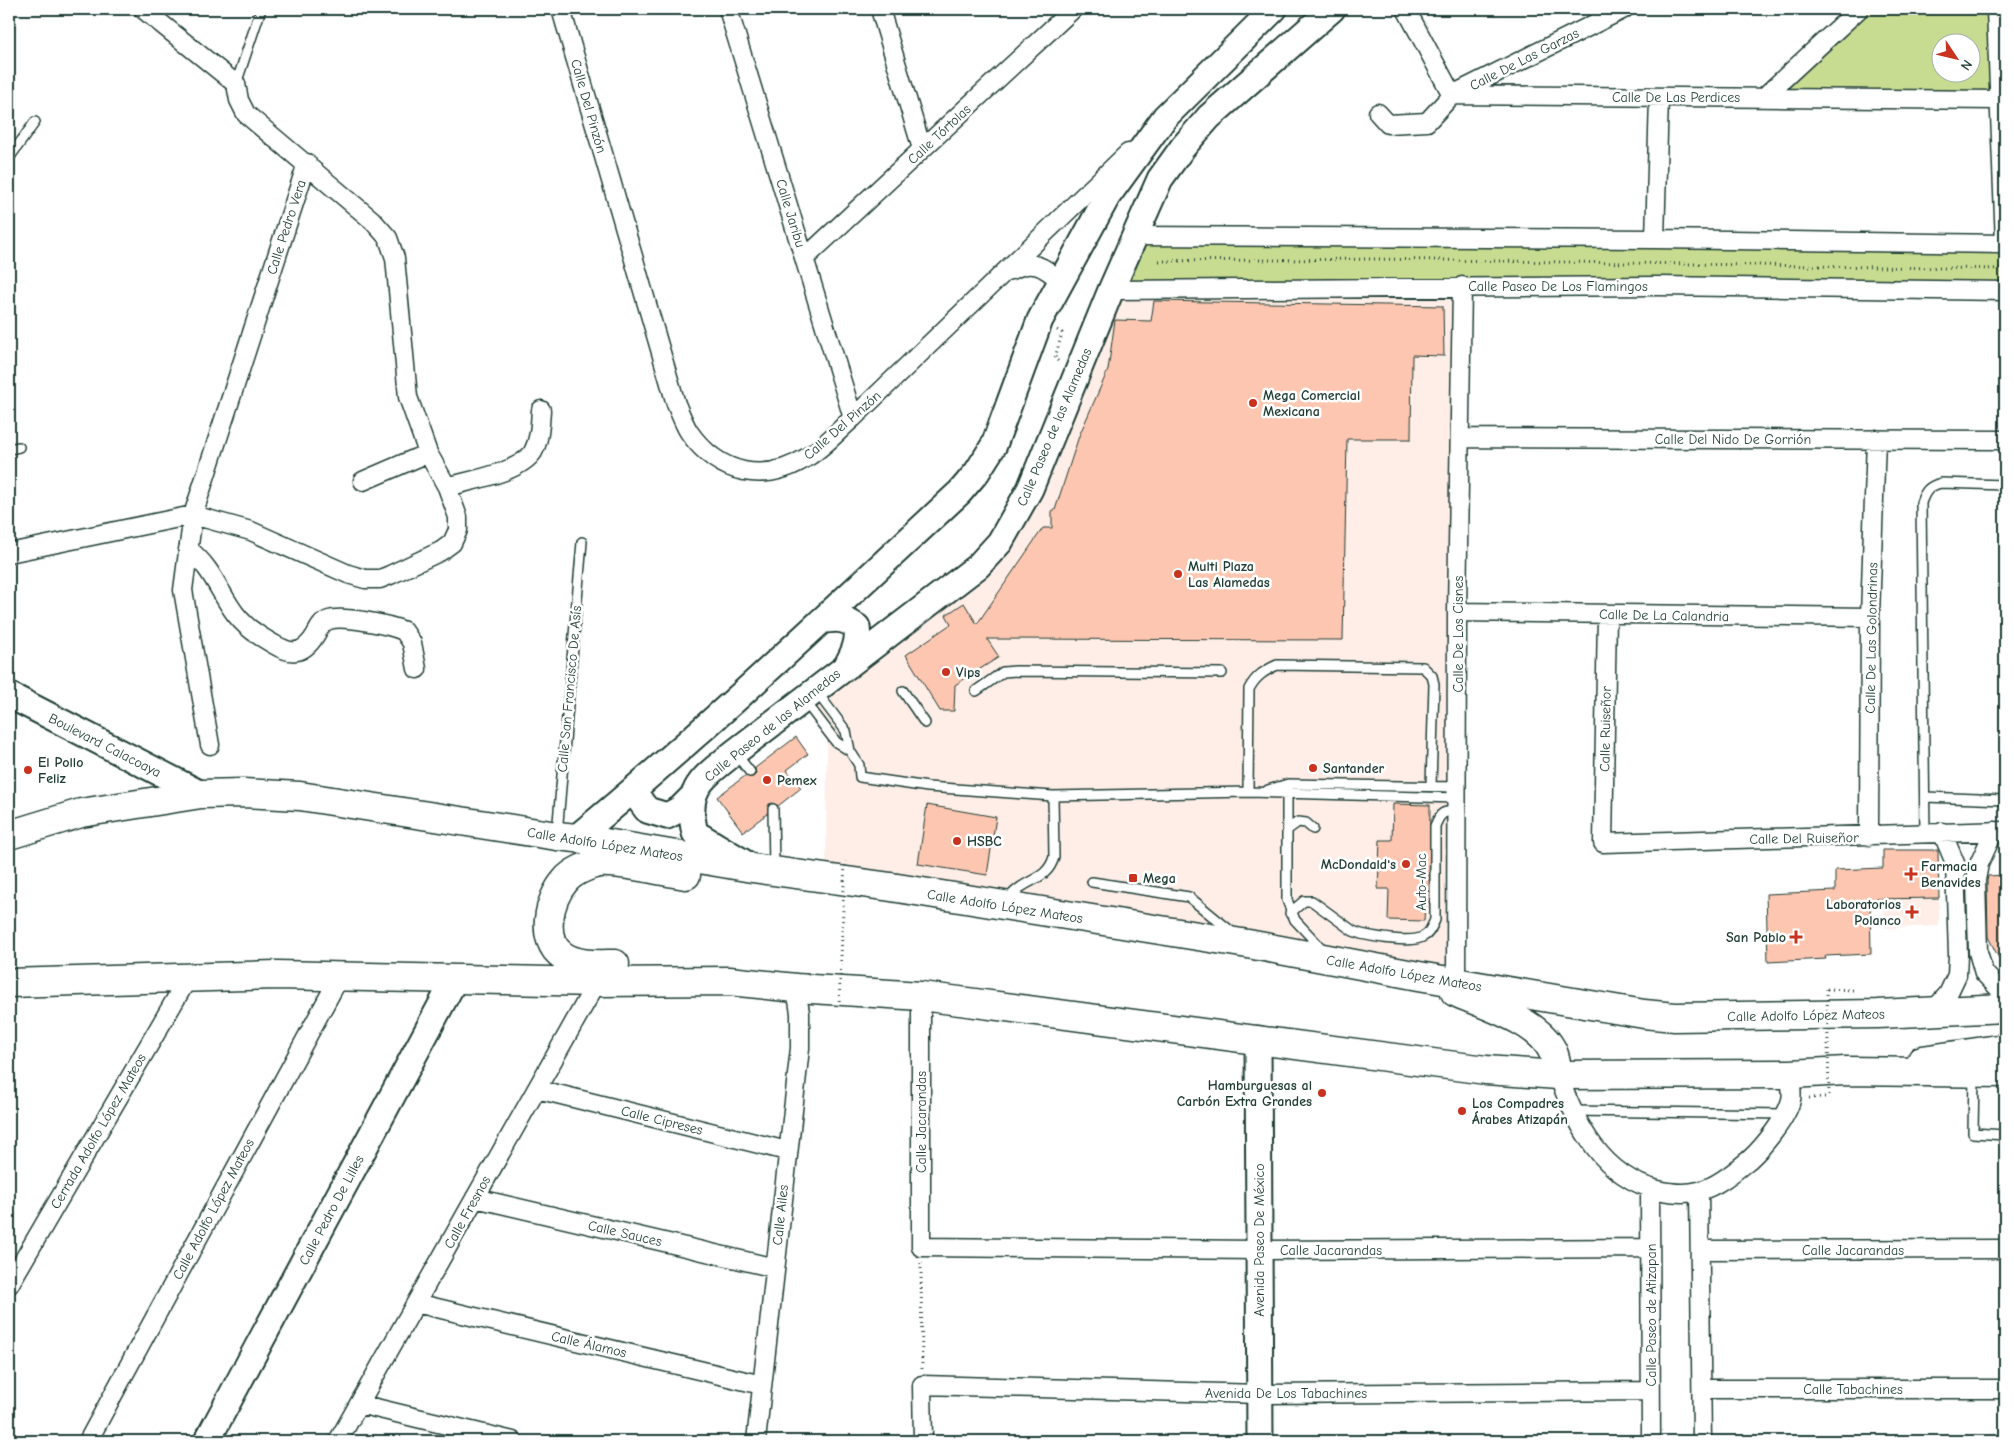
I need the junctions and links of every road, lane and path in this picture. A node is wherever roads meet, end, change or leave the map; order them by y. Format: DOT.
graph roads {
  1 [pos="144,9"];
  2 [pos="262,9"];
  3 [pos="561,9"];
  4 [pos="728,9"];
  5 [pos="880,9"];
  6 [pos="1073,9"];
  7 [pos="1274,9"];
  8 [pos="1332,9"];
  9 [pos="1406,9"];
  10 [pos="1624,9"];
  11 [pos="1859,9"];
  12 [pos="1996,9"];
  13 [pos="236,84"];
  14 [pos="1452,95"];
  15 [pos="1659,97"];
  16 [pos="1764,98"];
  17 [pos="1998,100"];
  18 [pos="1378,113"];
  19 [pos="1165,117"];
  20 [pos="34,122"];
  21 [pos="922,150"];
  22 [pos="9,158"];
  23 [pos="307,163"];
  24 [pos="1134,236"];
  25 [pos="1655,239"];
  26 [pos="2005,244"];
  27 [pos="805,258"];
  28 [pos="1159,261"];
  29 [pos="1658,264"];
  30 [pos="2005,269"];
  31 [pos="1003,276"];
  32 [pos="1060,281"];
  33 [pos="1462,286"];
  34 [pos="1658,286"];
  35 [pos="1111,290"];
  36 [pos="2005,291"];
  37 [pos="541,410"];
  38 [pos="853,418"];
  39 [pos="1460,438"];
  40 [pos="1876,439"];
  41 [pos="2005,440"];
  42 [pos="20,447"];
  43 [pos="9,449"];
  44 [pos="428,453"];
  45 [pos="363,481"];
  46 [pos="2005,485"];
  47 [pos="447,487"];
  48 [pos="193,515"];
  49 [pos="582,542"];
  50 [pos="188,549"];
  51 [pos="9,553"];
  52 [pos="1457,612"];
  53 [pos="1607,615"];
  54 [pos="1870,618"];
  55 [pos="821,621"];
  56 [pos="847,665"];
  57 [pos="417,669"];
  58 [pos="1222,673"];
  59 [pos="903,691"];
  60 [pos="976,691"];
  61 [pos="809,694"];
  62 [pos="9,695"];
  63 [pos="925,723"];
  64 [pos="210,745"];
  65 [pos="850,751"];
  66 [pos="735,752"];
  67 [pos="750,772"];
  68 [pos="1430,786"];
  69 [pos="1287,789"];
  70 [pos="633,791"];
  71 [pos="1248,792"];
  72 [pos="201,794"];
  73 [pos="1053,796"];
  74 [pos="692,797"];
  75 [pos="1925,797"];
  76 [pos="1457,799"];
  77 [pos="2005,800"];
  78 [pos="773,809"];
  79 [pos="1313,828"];
  80 [pos="1286,830"];
  81 [pos="1999,831"];
  82 [pos="1934,833"];
  83 [pos="9,834"];
  84 [pos="1869,836"];
  85 [pos="566,837"];
  86 [pos="1604,842"];
  87 [pos="845,861"];
  88 [pos="763,869"];
  89 [pos="1092,882"];
  90 [pos="1002,905"];
  91 [pos="1290,912"];
  92 [pos="1248,944"];
  93 [pos="1334,961"];
  94 [pos="1984,973"];
  95 [pos="1957,975"];
  96 [pos="1419,976"];
  97 [pos="188,978"];
  98 [pos="339,978"];
  99 [pos="455,979"];
  100 [pos="729,981"];
  101 [pos="596,982"];
  102 [pos="1456,982"];
  103 [pos="9,983"];
  104 [pos="796,988"];
  105 [pos="1858,990"];
  106 [pos="2005,995"];
  107 [pos="922,996"];
  108 [pos="839,1006"];
  109 [pos="2005,1008"];
  110 [pos="1932,1012"];
  111 [pos="1258,1039"];
  112 [pos="2005,1048"];
  113 [pos="1846,1071"];
  114 [pos="2005,1073"];
  115 [pos="1790,1074"];
  116 [pos="1974,1074"];
  117 [pos="1558,1075"];
  118 [pos="537,1089"];
  119 [pos="1804,1099"];
  120 [pos="1572,1111"];
  121 [pos="1784,1114"];
  122 [pos="2005,1135"];
  123 [pos="786,1151"];
  124 [pos="1650,1188"];
  125 [pos="1699,1191"];
  126 [pos="475,1198"];
  127 [pos="921,1248"];
  128 [pos="1650,1248"];
  129 [pos="1259,1250"];
  130 [pos="1700,1250"];
  131 [pos="2005,1250"];
  132 [pos="775,1268"];
  133 [pos="9,1284"];
  134 [pos="416,1302"];
  135 [pos="922,1384"];
  136 [pos="762,1385"];
  137 [pos="2005,1388"];
  138 [pos="1702,1389"];
  139 [pos="1651,1391"];
  140 [pos="1260,1394"];
  141 [pos="359,1404"];
  142 [pos="88,1441"];
  143 [pos="207,1441"];
  144 [pos="338,1441"];
  145 [pos="513,1441"];
  146 [pos="756,1441"];
  147 [pos="923,1441"];
  148 [pos="1260,1441"];
  149 [pos="1651,1441"];
  150 [pos="1702,1441"];
  1 -- 13 [label="street"];
  2 -- 13 [label="lane"];
  3 -- 38 [label="street, Calle Del Pinzón"];
  4 -- 27 [label="street, Calle Jaribu"];
  5 -- 21 [label="street"];
  6 -- 21 [label="street, Calle Tórtolas"];
  7 -- 19 [label="street"];
  8 -- 24 [label="street, Calle Paseo de las Alamedas"];
  9 -- 14 [label="street"];
  10 -- 14 [label="street, Calle De Las Garzas"];
  11 -- 16 [label="street"];
  12 -- 17 [label="street"];
  13 -- 23 [label="street"];
  14 -- 15 [label="street, Calle De Las Perdices"];
  14 -- 18 [label="street"];
  15 -- 16 [label="street, Calle De Las Perdices"];
  15 -- 25 [label="street"];
  16 -- 17 [label="street, Calle De Las Perdices"];
  17 -- 26 [label="street"];
  19 -- 31 [label="street, Calle Del Pinzón"];
  19 -- 32 [label="street"];
  20 -- 22 [label="lane"];
  21 -- 27 [label="street, Calle Tórtolas"];
  23 -- 44 [label="street, Calle Pedro Vera"];
  23 -- 48 [label="street, Calle Pedro Vera"];
  24 -- 25 [label="street"];
  24 -- 35 [label="street, Calle Paseo de las Alamedas"];
  25 -- 26 [label="street"];
  25 -- 29 [label="path"];
  27 -- 38 [label="street, Calle Jaribu"];
  28 -- 29 [label="path"];
  29 -- 30 [label="path"];
  29 -- 34 [label="path"];
  31 -- 32 [label="street"];
  31 -- 38 [label="street, Calle Del Pinzón"];
  32 -- 55 [label="street"];
  33 -- 34 [label="street, Calle Paseo De Los Flamingos"];
  33 -- 35 [label="street, Calle Paseo De Los Flamingos"];
  33 -- 39 [label="street, Calle De Los Cisnes"];
  34 -- 36 [label="street, Calle Paseo De Los Flamingos"];
  35 -- 56 [label="street, Calle Paseo de las Alamedas"];
  37 -- 47 [label="street"];
  39 -- 40 [label="street, Calle Del Nido De Gorrión"];
  39 -- 52 [label="street, Calle De Los Cisnes"];
  40 -- 41 [label="street, Calle Del Nido De Gorrión"];
  40 -- 54 [label="street, Calle De Las Golondrinas"];
  42 -- 43 [label="lane"];
  44 -- 45 [label="street"];
  44 -- 47 [label="street, Calle Pedro Vera"];
  46 -- 75 [label="lane"];
  47 -- 48 [label="street, Calle Pedro Vera"];
  48 -- 50 [label="street"];
  48 -- 51 [label="street"];
  49 -- 85 [label="lane, Calle San Francisco De Asís"];
  50 -- 57 [label="street"];
  50 -- 64 [label="street"];
  52 -- 53 [label="street, Calle De La Calandria"];
  52 -- 76 [label="street, Calle De Los Cisnes"];
  53 -- 54 [label="street, Calle De La Calandria"];
  53 -- 86 [label="street, Calle Ruiseñor"];
  54 -- 84 [label="street, Calle De Las Golondrinas"];
  55 -- 56 [label="street"];
  55 -- 70 [label="street"];
  56 -- 61 [label="street, Calle Paseo de las Alamedas"];
  58 -- 60 [label="lane"];
  59 -- 63 [label="lane"];
  61 -- 65 [label="lane"];
  61 -- 65 [label="lane"];
  61 -- 66 [label="street, Calle Paseo de las Alamedas"];
  62 -- 72 [label="street, Boulevard Calacoaya"];
  65 -- 73 [label="lane"];
  66 -- 67 [label="lane"];
  66 -- 74 [label="street, Calle Paseo de las Alamedas"];
  68 -- 69 [label="lane"];
  68 -- 71 [label="lane"];
  68 -- 76 [label="lane"];
  69 -- 71 [label="lane"];
  69 -- 76 [label="lane"];
  69 -- 80 [label="lane"];
  70 -- 74 [label="street, Calle Paseo de las Alamedas"];
  70 -- 85 [label="street"];
  71 -- 73 [label="lane"];
  72 -- 83 [label="main road, Calle Adolfo López Mateos"];
  72 -- 85 [label="main road, Calle Adolfo López Mateos"];
  73 -- 90 [label="lane"];
  74 -- 88 [label="street"];
  75 -- 77 [label="lane"];
  75 -- 82 [label="lane"];
  76 -- 91 [label="lane, Auto-Mac"];
  76 -- 102 [label="street, Calle De Los Cisnes"];
  78 -- 88 [label="lane"];
  79 -- 80 [label="lane"];
  80 -- 91 [label="lane"];
  81 -- 82 [label="street, Calle Del Ruiseñor"];
  81 -- 94 [label="street"];
  82 -- 84 [label="street, Calle Del Ruiseñor"];
  82 -- 95 [label="street"];
  84 -- 86 [label="street, Calle Del Ruiseñor"];
  85 -- 88 [label="main road, Calle Adolfo López Mateos"];
  87 -- 108 [label="path, bridge"];
  88 -- 90 [label="main road, Calle Adolfo López Mateos"];
  88 -- 100 [label="main road"];
  89 -- 92 [label="lane"];
  90 -- 92 [label="main road, Calle Adolfo López Mateos"];
  91 -- 93 [label="lane"];
  92 -- 93 [label="main road, Calle Adolfo López Mateos"];
  93 -- 96 [label="main road, Calle Adolfo López Mateos"];
  94 -- 95 [label="street"];
  94 -- 106 [label="street"];
  95 -- 110 [label="street"];
  96 -- 102 [label="main road, Calle Adolfo López Mateos"];
  96 -- 117 [label="main road"];
  97 -- 98 [label="main road"];
  97 -- 103 [label="main road"];
  97 -- 133 [label="street, Cerrada Adolfo López Mateos"];
  98 -- 99 [label="main road"];
  98 -- 142 [label="street, Calle Adolfo López Mateos"];
  99 -- 101 [label="main road"];
  99 -- 143 [label="street, Calle Pedro De Lilles"];
  100 -- 101 [label="main road"];
  100 -- 104 [label="main road"];
  101 -- 118 [label="street, Calle Fresnos"];
  102 -- 110 [label="main road, Calle Adolfo López Mateos"];
  104 -- 107 [label="main road"];
  104 -- 123 [label="street, Calle Ailes"];
  105 -- 119 [label="path, bridge"];
  107 -- 111 [label="main road"];
  107 -- 127 [label="street, Calle Jacarandas"];
  109 -- 110 [label="main road, Calle Adolfo López Mateos"];
  111 -- 117 [label="main road"];
  111 -- 129 [label="street, Avenida Paseo De México"];
  112 -- 113 [label="main road"];
  113 -- 115 [label="main road"];
  113 -- 116 [label="main road"];
  114 -- 116 [label="main road"];
  115 -- 117 [label="main road"];
  115 -- 121 [label="street"];
  116 -- 122 [label="lane"];
  117 -- 120 [label="street"];
  118 -- 123 [label="street, Calle Cipreses"];
  118 -- 126 [label="street, Calle Fresnos"];
  120 -- 121 [label="lane"];
  120 -- 124 [label="street"];
  121 -- 125 [label="street"];
  123 -- 132 [label="street, Calle Ailes"];
  124 -- 125 [label="street"];
  124 -- 128 [label="street, Calle Paseo de Atizapan"];
  125 -- 130 [label="street"];
  126 -- 132 [label="street, Calle Sauces"];
  126 -- 134 [label="street, Calle Fresnos"];
  127 -- 129 [label="street, Calle Jacarandas"];
  127 -- 135 [label="path"];
  128 -- 129 [label="street, Calle Jacarandas"];
  128 -- 139 [label="street, Calle Paseo de Atizapan"];
  129 -- 140 [label="street, Avenida Paseo De México"];
  130 -- 131 [label="street, Calle Jacarandas"];
  130 -- 138 [label="street"];
  132 -- 136 [label="street, Calle Ailes"];
  134 -- 136 [label="street, Calle Álamos"];
  134 -- 141 [label="street, Calle Fresnos"];
  135 -- 140 [label="street, Avenida De Los Tabachines"];
  135 -- 147 [label="street"];
  136 -- 146 [label="street, Calle Ailes"];
  137 -- 138 [label="street, Calle Tabachines"];
  138 -- 150 [label="street"];
  139 -- 140 [label="street, Avenida De Los Tabachines"];
  139 -- 149 [label="street, Calle Paseo de Atizapan"];
  140 -- 148 [label="street, Avenida Paseo De México"];
  141 -- 144 [label="street, Calle Fresnos"];
  141 -- 145 [label="street"];
}
